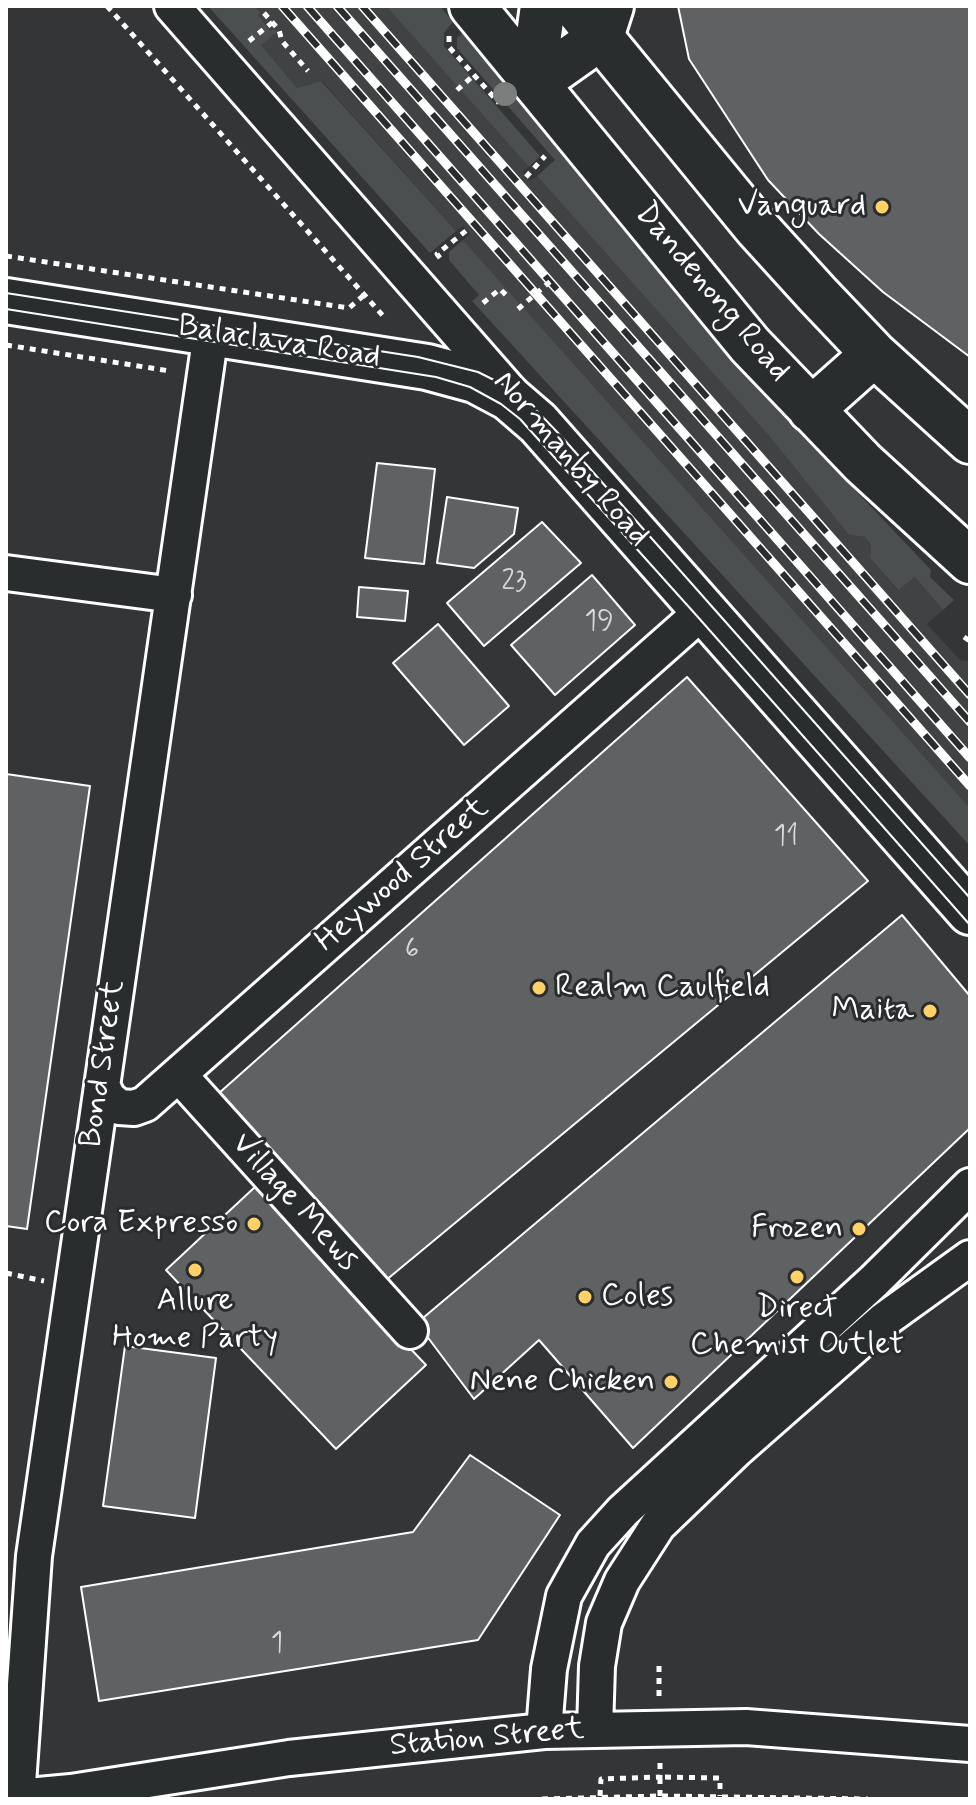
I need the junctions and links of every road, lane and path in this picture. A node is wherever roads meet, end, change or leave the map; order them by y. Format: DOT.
graph roads {
  1 [pos="107,6"];
  2 [pos="172,6"];
  3 [pos="543,6"];
  4 [pos="264,13"];
  5 [pos="596,16"];
  6 [pos="462,18"];
  7 [pos="270,24"];
  8 [pos="249,41"];
  9 [pos="308,71"];
  10 [pos="474,75"];
  11 [pos="457,90"];
  12 [pos="525,90"];
  13 [pos="537,146"];
  14 [pos="526,177"];
  15 [pos="467,230"];
  16 [pos="6,256"];
  17 [pos="447,265"];
  18 [pos="552,280"];
  19 [pos="363,296"];
  20 [pos="507,296"];
  21 [pos="6,301"];
  22 [pos="483,303"];
  23 [pos="518,309"];
  24 [pos="385,318"];
  25 [pos="211,333"];
  26 [pos="6,345"];
  27 [pos="874,354"];
  28 [pos="170,371"];
  29 [pos="811,410"];
  30 [pos="538,423"];
  31 [pos="970,441"];
  32 [pos="970,561"];
  33 [pos="6,573"];
  34 [pos="174,595"];
  35 [pos="703,611"];
  36 [pos="970,912"];
  37 [pos="179,1075"];
  38 [pos="102,1085"];
  39 [pos="970,1186"];
  40 [pos="970,1258"];
  41 [pos="410,1331"];
  42 [pos="595,1730"];
  43 [pos="544,1731"];
  44 [pos="970,1744"];
  45 [pos="660,1796"];
  46 [pos="720,1796"];
  47 [pos="11,1798"];
  48 [pos="542,1799"];
  49 [pos="868,1799"];
  1 -- 19 [label="path"];
  2 -- 30 [label="street, Normanby Road"];
  3 -- 12 [label="main road"];
  4 -- 7 [label="path"];
  5 -- 12 [label="main road"];
  5 -- 27 [label="main road"];
  6 -- 10 [label="path"];
  6 -- 12 [label="main road, Dandenong Road"];
  7 -- 8 [label="path"];
  7 -- 9 [label="path"];
  10 -- 11 [label="path"];
  10 -- 12 [label="path"];
  12 -- 29 [label="main road, Dandenong Road"];
  13 -- 14 [label="path"];
  15 -- 17 [label="path"];
  16 -- 19 [label="path"];
  18 -- 23 [label="path, bridge"];
  19 -- 24 [label="path"];
  20 -- 22 [label="path"];
  21 -- 25 [label="main road, Balaclava Road"];
  25 -- 30 [label="main road, Balaclava Road"];
  25 -- 34 [label="street, Bond Street"];
  26 -- 28 [label="path"];
  27 -- 29 [label="main road"];
  27 -- 31 [label="main road"];
  29 -- 32 [label="main road, Dandenong Road"];
  30 -- 35 [label="main road, Normanby Road"];
  33 -- 34 [label="street"];
  34 -- 38 [label="street, Bond Street"];
  35 -- 36 [label="main road, Normanby Road"];
  35 -- 37 [label="street, Heywood Street"];
  37 -- 38 [label="street, Heywood Street"];
  37 -- 41 [label="street, Village Mews"];
  38 -- 47 [label="street, Bond Street"];
  39 -- 43 [label="street"];
  40 -- 42 [label="street"];
  42 -- 43 [label="street, Station Street"];
  42 -- 44 [label="street, Station Street"];
  43 -- 47 [label="street, Station Street"];
  45 -- 46 [label="path"];
  45 -- 46 [label="path"];
  45 -- 48 [label="path"];
  46 -- 49 [label="path"];
}
